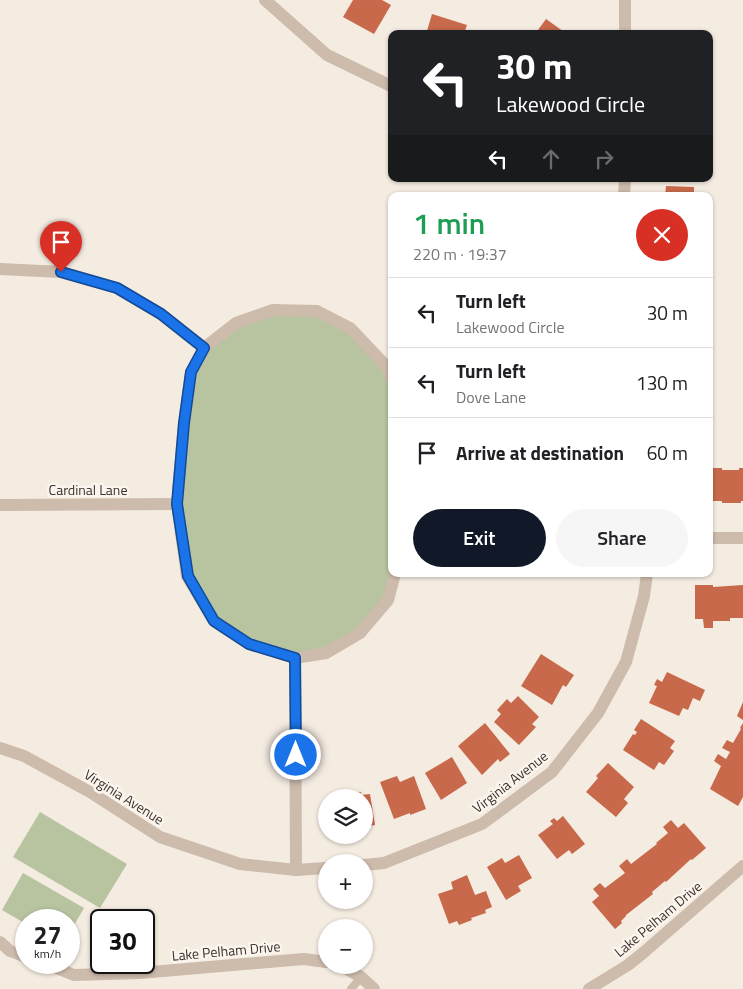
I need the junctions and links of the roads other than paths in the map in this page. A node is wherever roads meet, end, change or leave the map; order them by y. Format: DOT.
graph roads {
  1 [pos="265,0"];
  2 [pos="625,0"];
  3 [pos="625,30"];
  4 [pos="388,85"];
  5 [pos="0,269"];
  6 [pos="204,348"];
  7 [pos="388,368"];
  8 [pos="177,504"];
  9 [pos="0,505"];
  10 [pos="713,538"];
  11 [pos="743,538"];
  12 [pos="394,577"];
  13 [pos="647,577"];
  14 [pos="295,658"];
  15 [pos="0,748"];
  16 [pos="373,864"];
  17 [pos="743,866"];
  18 [pos="318,869"];
  19 [pos="296,870"];
  20 [pos="0,942"];
  21 [pos="15,953"];
  22 [pos="318,961"];
  23 [pos="71,974"];
  24 [pos="356,974"];
  25 [pos="361,977"];
  26 [pos="351,989"];
  27 [pos="374,989"];
  28 [pos="588,989"];
  1 -- 4 [label="street"];
  2 -- 3 [label="street"];
  5 -- 6 [label="street"];
  6 -- 7 [label="street"];
  6 -- 8 [label="street"];
  8 -- 9 [label="street, Cardinal Lane"];
  8 -- 14 [label="street"];
  10 -- 11 [label="street"];
  12 -- 14 [label="street"];
  13 -- 16 [label="street, Virginia Avenue"];
  14 -- 19 [label="street"];
  15 -- 19 [label="street, Virginia Avenue"];
  17 -- 28 [label="street, Lake Pelham Drive"];
  18 -- 19 [label="street, Virginia Avenue"];
  20 -- 21 [label="street"];
  22 -- 23 [label="street, Lake Pelham Drive"];
  24 -- 25 [label="street"];
  25 -- 26 [label="lane"];
  25 -- 27 [label="street"];
}
